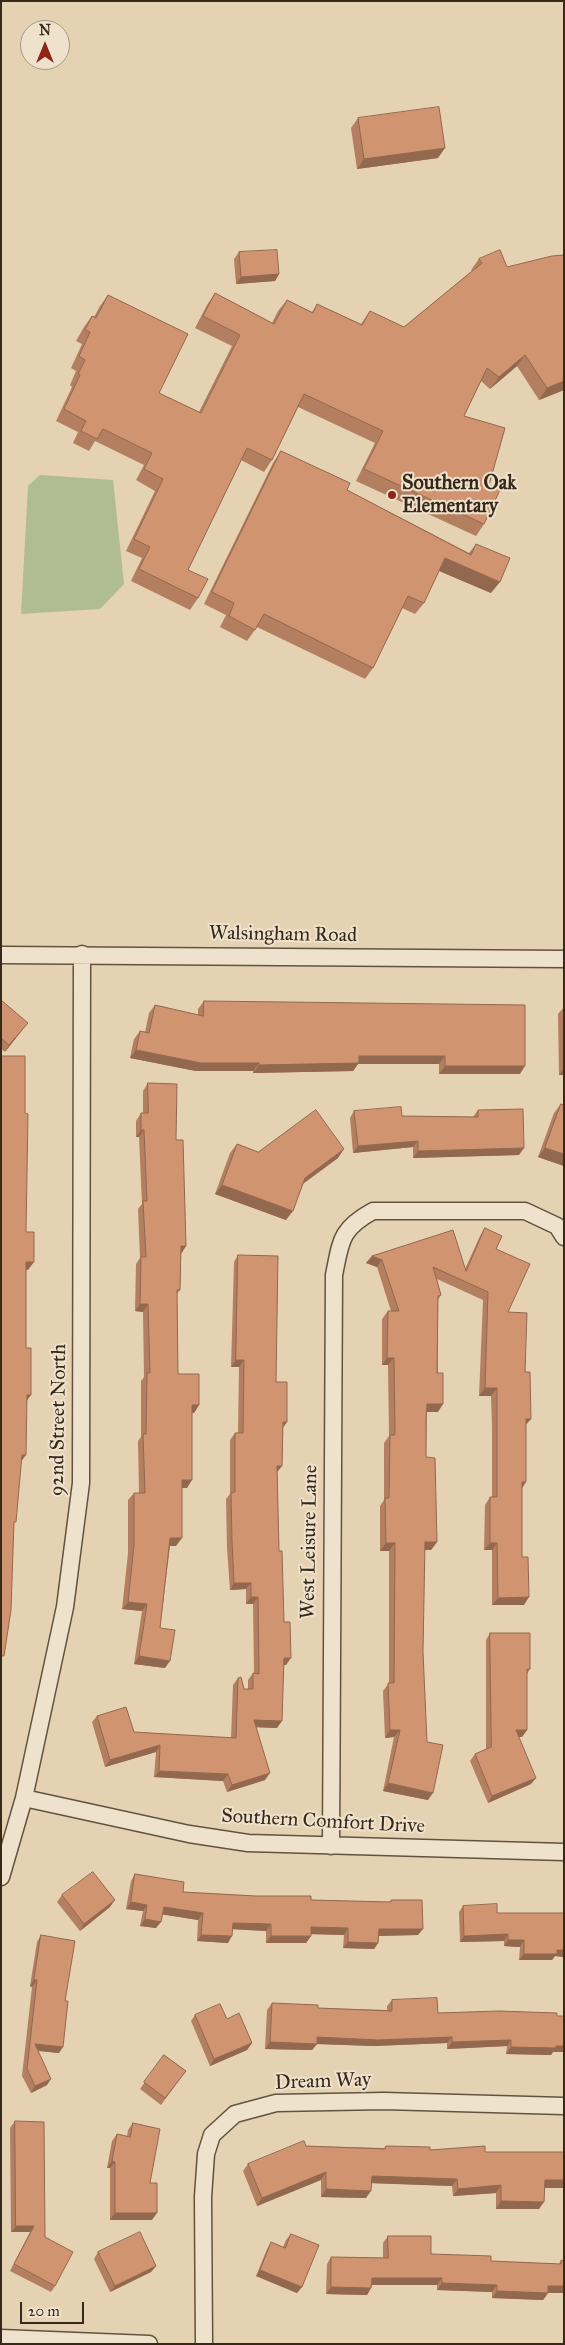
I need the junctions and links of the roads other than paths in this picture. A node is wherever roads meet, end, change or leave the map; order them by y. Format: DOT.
graph roads {
  1 [pos="82,954"];
  2 [pos="1,955"];
  3 [pos="564,959"];
  4 [pos="560,1231"];
  5 [pos="24,1798"];
  6 [pos="331,1846"];
  7 [pos="564,1852"];
  8 [pos="1,1877"];
  9 [pos="564,2106"];
  10 [pos="1,2338"];
  11 [pos="149,2344"];
  12 [pos="204,2344"];
  1 -- 2 [label="street, Walsingham Road"];
  1 -- 3 [label="street, Walsingham Road"];
  1 -- 5 [label="street, 92nd Street North"];
  4 -- 6 [label="street, West Leisure Lane"];
  5 -- 6 [label="street, Southern Comfort Drive"];
  5 -- 8 [label="street, 92nd Street North"];
  6 -- 7 [label="street, Southern Comfort Drive"];
  9 -- 12 [label="street, Dream Way"];
  10 -- 11 [label="street"];
}
